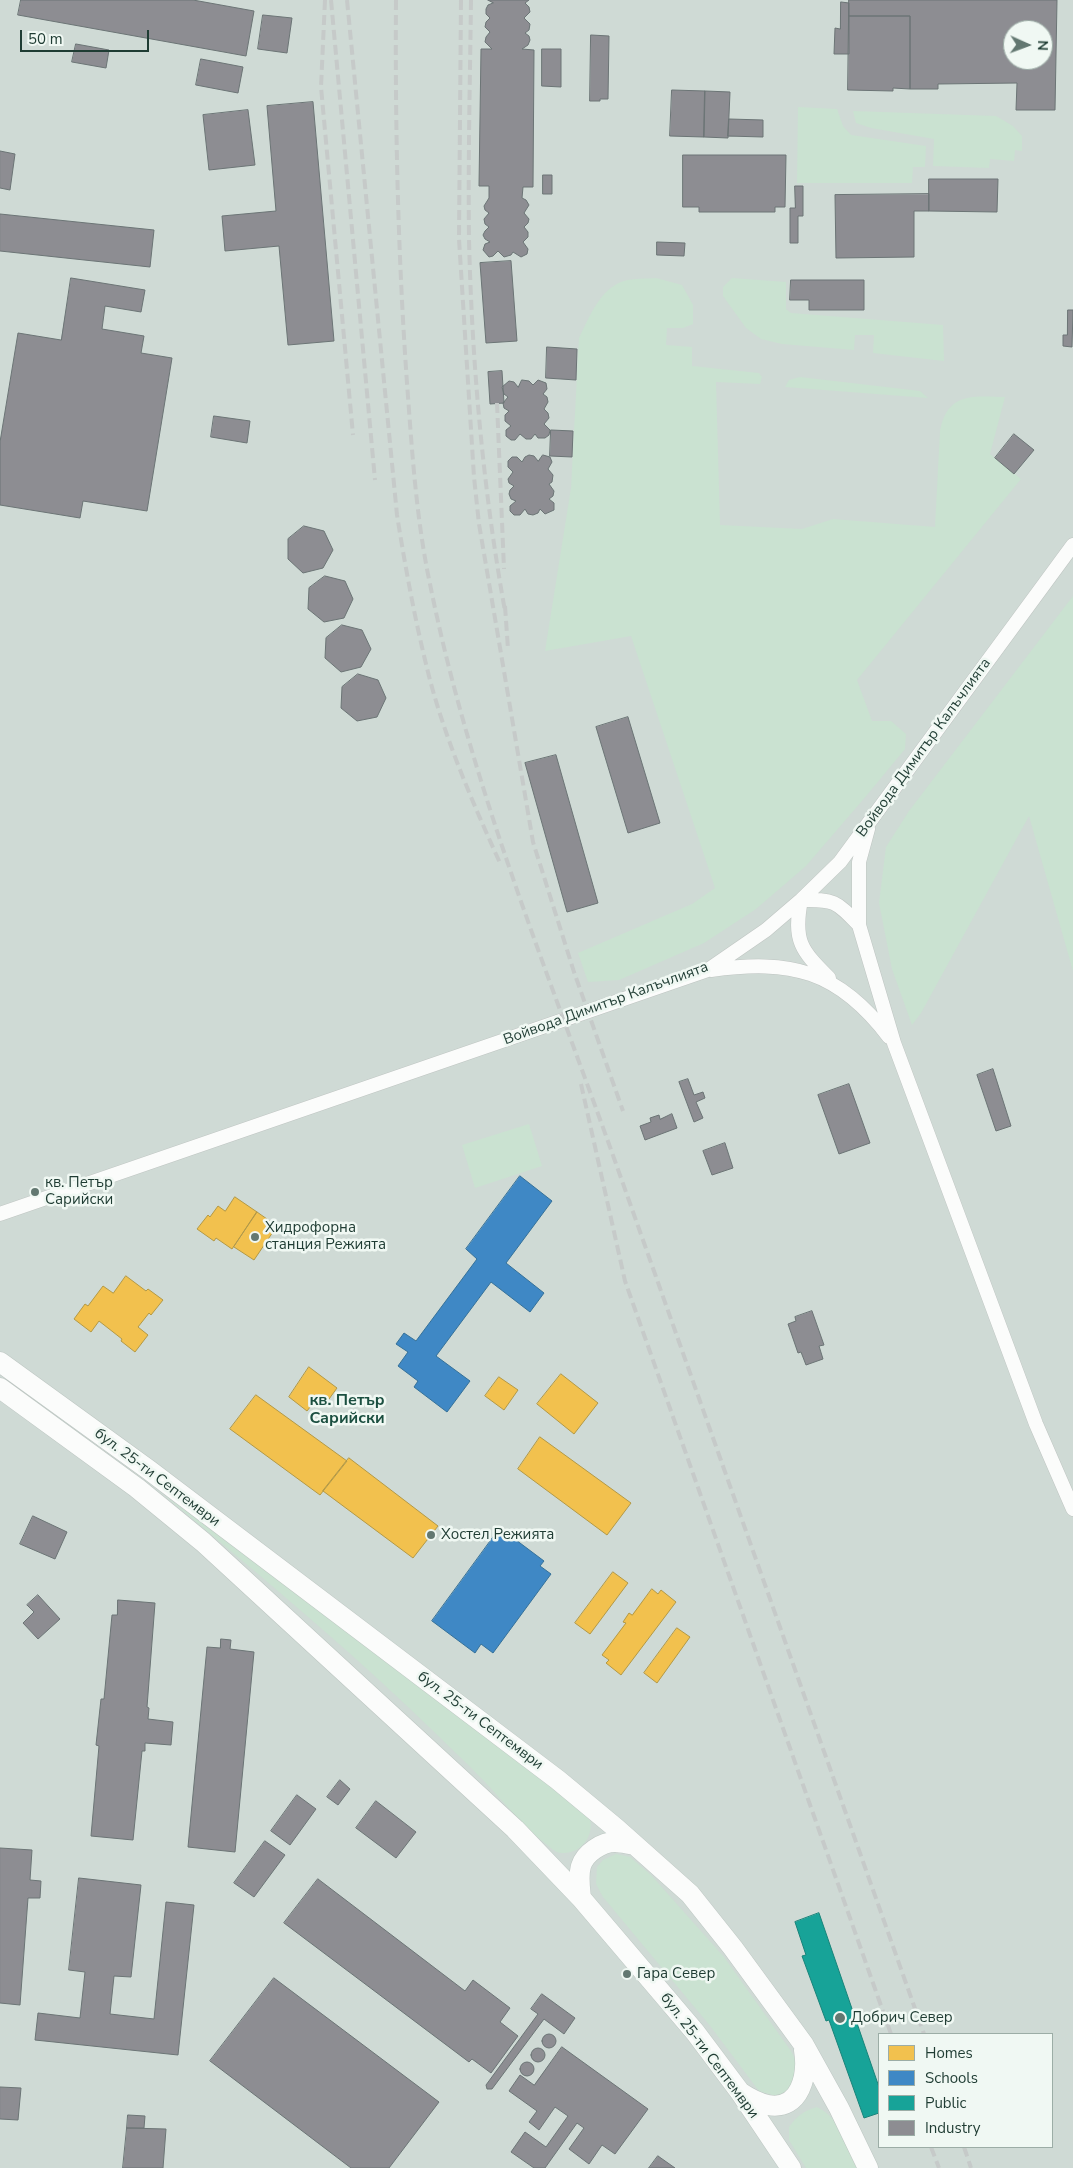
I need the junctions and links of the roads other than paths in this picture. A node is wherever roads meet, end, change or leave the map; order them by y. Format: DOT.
graph roads {
  1 [pos="1073,545"];
  2 [pos="870,821"];
  3 [pos="801,900"];
  4 [pos="859,924"];
  5 [pos="708,970"];
  6 [pos="833,983"];
  7 [pos="894,1043"];
  8 [pos="0,1214"];
  9 [pos="0,1362"];
  10 [pos="0,1388"];
  11 [pos="1073,1509"];
  12 [pos="635,1845"];
  13 [pos="581,1898"];
  14 [pos="804,2045"];
  15 [pos="740,2092"];
  16 [pos="791,2168"];
  17 [pos="868,2168"];
  1 -- 2 [label="street, Войвода Димитър Калъчлията"];
  2 -- 3 [label="street, Войвода Димитър Калъчлията"];
  2 -- 4 [label="street"];
  3 -- 4 [label="street"];
  3 -- 5 [label="street, Войвода Димитър Калъчлията"];
  3 -- 6 [label="street"];
  4 -- 7 [label="street"];
  5 -- 6 [label="street"];
  5 -- 8 [label="street, Войвода Димитър Калъчлията"];
  6 -- 7 [label="street"];
  7 -- 11 [label="street"];
  9 -- 12 [label="main road, бул. 25-ти Септември"];
  10 -- 13 [label="main road, бул. 25-ти Септември"];
  12 -- 13 [label="main road"];
  12 -- 14 [label="main road, бул. 25-ти Септември"];
  13 -- 15 [label="main road, бул. 25-ти Септември"];
  14 -- 15 [label="main road"];
  14 -- 17 [label="main road, бул. 25-ти Септември"];
  15 -- 16 [label="main road, бул. 25-ти Септември"];
}
